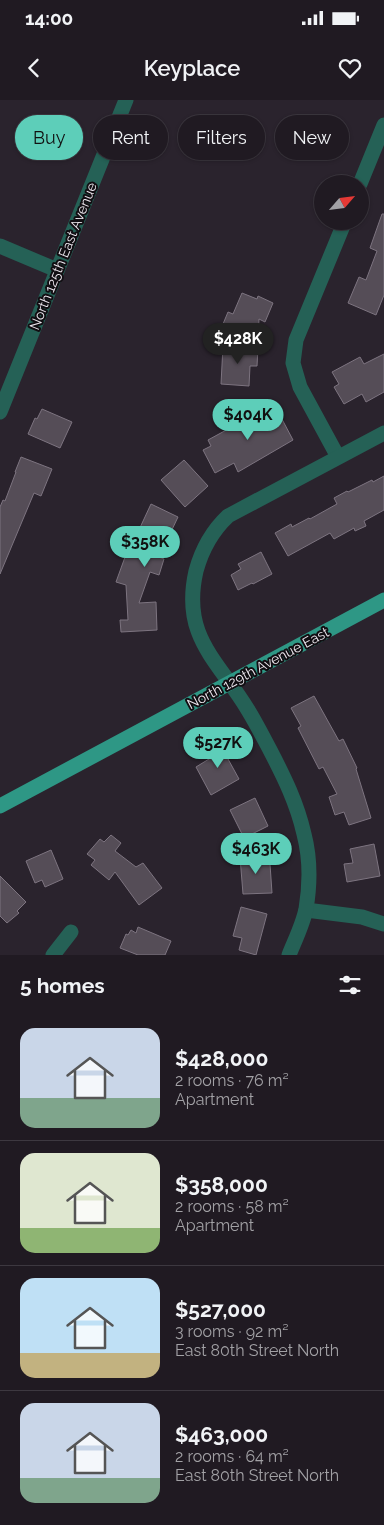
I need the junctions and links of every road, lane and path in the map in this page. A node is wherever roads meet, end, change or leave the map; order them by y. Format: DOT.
graph roads {
  1 [pos="126,100"];
  2 [pos="384,125"];
  3 [pos="364,175"];
  4 [pos="341,230"];
  5 [pos="0,246"];
  6 [pos="57,270"];
  7 [pos="0,412"];
  8 [pos="384,433"];
  9 [pos="338,457"];
  10 [pos="384,600"];
  11 [pos="230,684"];
  12 [pos="0,806"];
  13 [pos="306,910"];
  14 [pos="384,924"];
  15 [pos="71,932"];
  16 [pos="53,955"];
  17 [pos="289,955"];
  1 -- 6 [label="street, North 125th East Avenue"];
  2 -- 3 [label="street"];
  4 -- 9 [label="street"];
  5 -- 6 [label="street"];
  6 -- 7 [label="street, North 125th East Avenue"];
  8 -- 9 [label="street"];
  9 -- 11 [label="street"];
  10 -- 11 [label="main road, North 129th Avenue East"];
  11 -- 12 [label="main road, North 129th Avenue East"];
  11 -- 13 [label="street"];
  13 -- 14 [label="street"];
  13 -- 17 [label="street"];
  15 -- 16 [label="street"];
}
